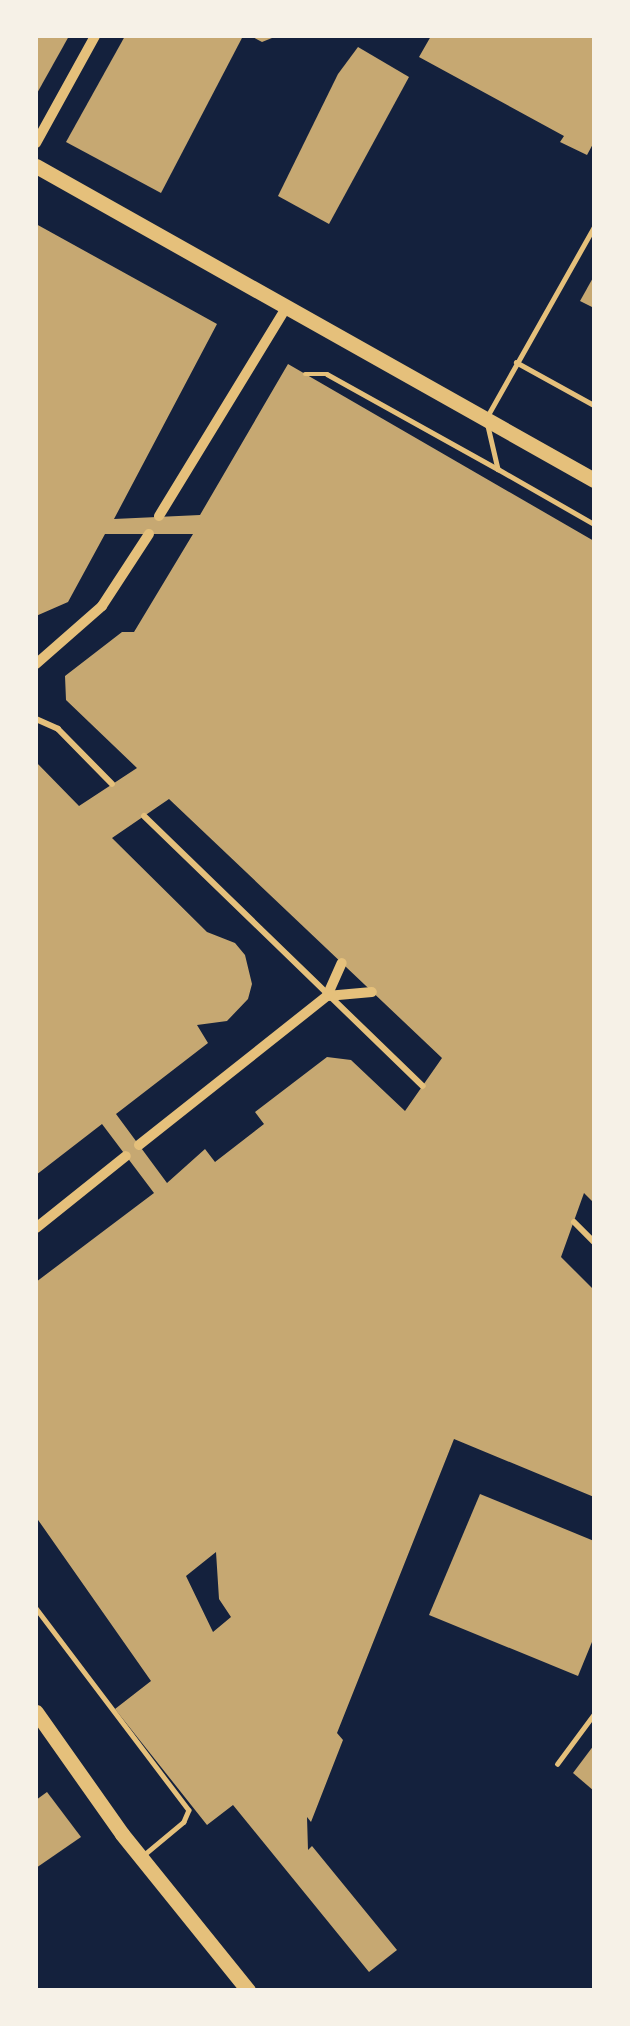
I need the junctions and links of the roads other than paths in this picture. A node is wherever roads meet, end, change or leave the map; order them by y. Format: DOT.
graph roads {
  1 [pos="95,36"];
  2 [pos="36,143"];
  3 [pos="36,166"];
  4 [pos="594,227"];
  5 [pos="286,308"];
  6 [pos="516,363"];
  7 [pos="305,375"];
  8 [pos="594,405"];
  9 [pos="486,418"];
  10 [pos="498,468"];
  11 [pos="594,480"];
  12 [pos="159,516"];
  13 [pos="594,524"];
  14 [pos="149,534"];
  15 [pos="36,664"];
  16 [pos="36,719"];
  17 [pos="112,784"];
  18 [pos="144,816"];
  19 [pos="342,963"];
  20 [pos="372,992"];
  21 [pos="327,996"];
  22 [pos="423,1086"];
  23 [pos="139,1145"];
  24 [pos="126,1156"];
  25 [pos="573,1222"];
  26 [pos="36,1228"];
  27 [pos="594,1242"];
  28 [pos="36,1608"];
  29 [pos="36,1712"];
  30 [pos="594,1713"];
  31 [pos="557,1764"];
  32 [pos="141,1858"];
  33 [pos="248,1990"];
  1 -- 2 [label="street"];
  3 -- 5 [label="main road"];
  4 -- 6 [label="lane"];
  5 -- 9 [label="main road"];
  5 -- 12 [label="street"];
  6 -- 8 [label="lane"];
  6 -- 9 [label="lane"];
  7 -- 10 [label="lane"];
  9 -- 10 [label="lane"];
  9 -- 11 [label="main road"];
  10 -- 13 [label="lane"];
  14 -- 15 [label="street"];
  16 -- 17 [label="street"];
  18 -- 21 [label="street"];
  19 -- 21 [label="street"];
  20 -- 21 [label="street"];
  21 -- 22 [label="street"];
  21 -- 23 [label="street"];
  24 -- 26 [label="street"];
  25 -- 27 [label="street"];
  28 -- 32 [label="lane"];
  29 -- 32 [label="main road"];
  30 -- 31 [label="lane"];
  32 -- 33 [label="main road"];
}
